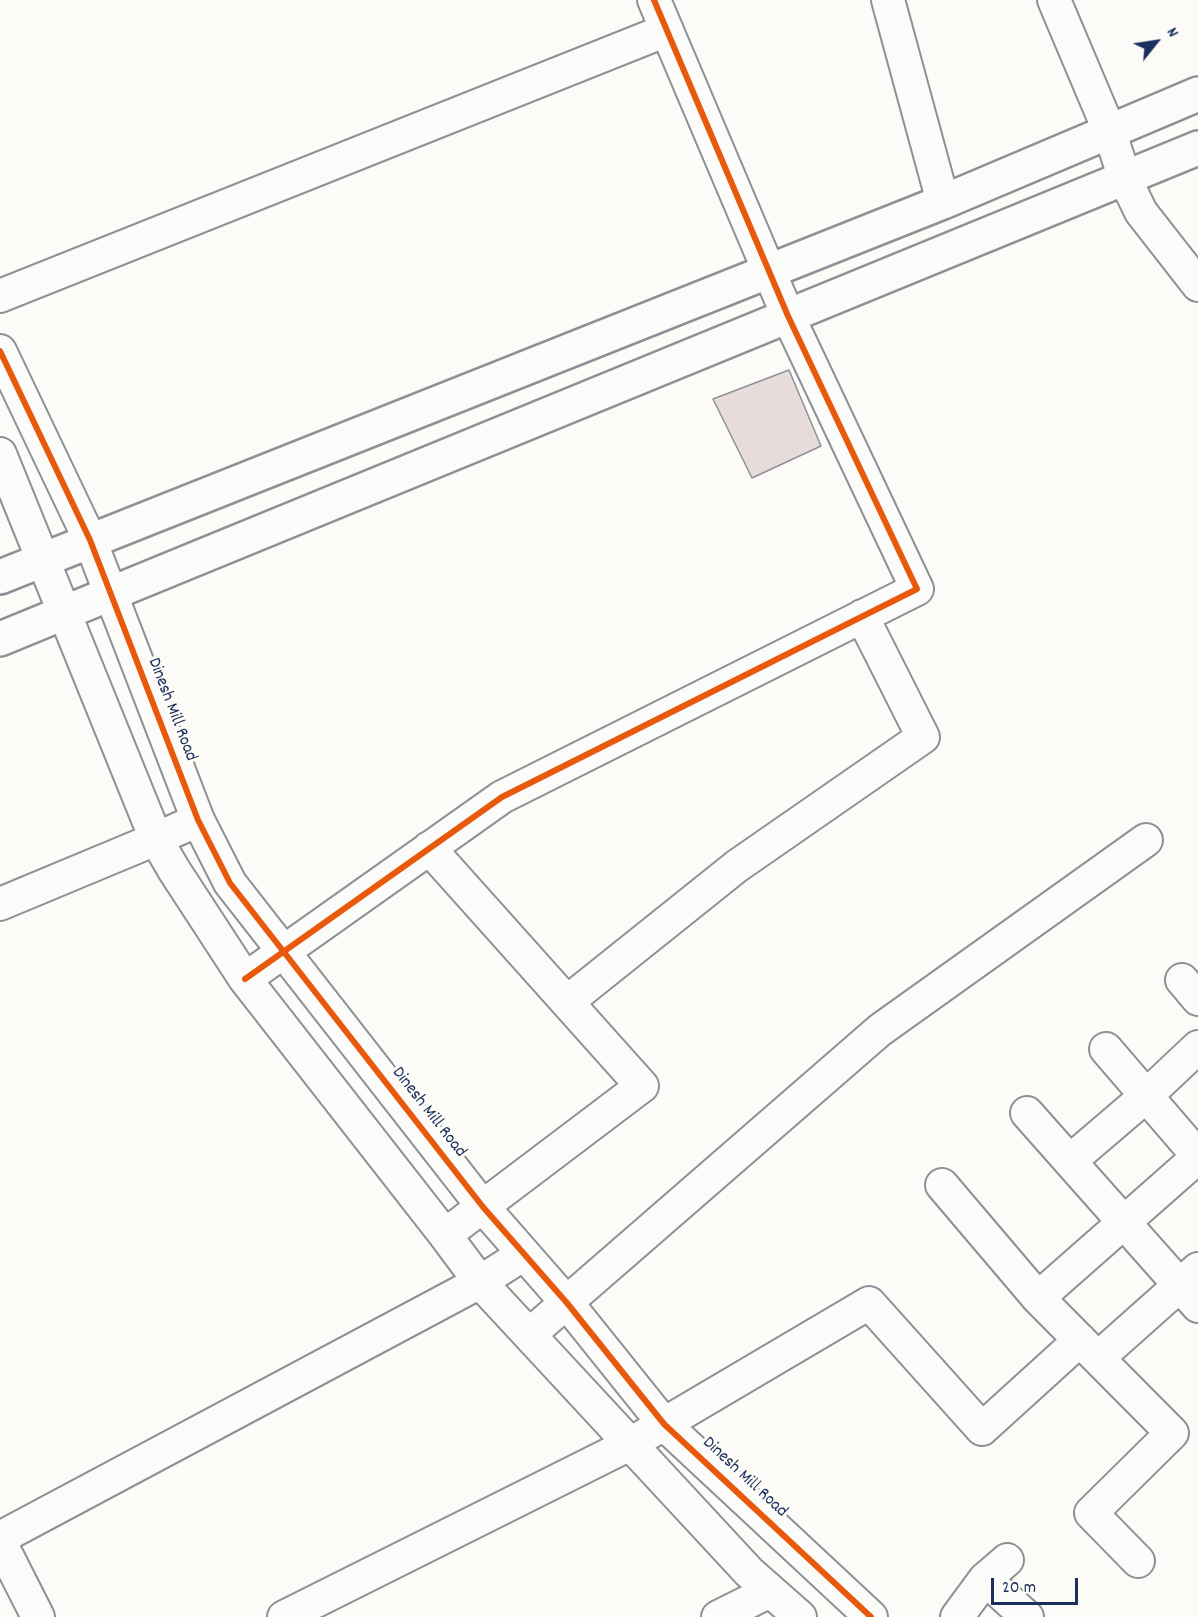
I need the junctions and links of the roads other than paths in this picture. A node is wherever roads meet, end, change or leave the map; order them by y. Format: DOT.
graph roads {
  1 [pos="654,0"];
  2 [pos="888,0"];
  3 [pos="1054,0"];
  4 [pos="667,30"];
  5 [pos="1198,94"];
  6 [pos="1109,130"];
  7 [pos="1198,148"];
  8 [pos="1125,179"];
  9 [pos="943,202"];
  10 [pos="769,272"];
  11 [pos="1198,285"];
  12 [pos="0,296"];
  13 [pos="788,316"];
  14 [pos="0,351"];
  15 [pos="0,454"];
  16 [pos="90,540"];
  17 [pos="43,559"];
  18 [pos="0,577"];
  19 [pos="109,594"];
  20 [pos="65,613"];
  21 [pos="862,616"];
  22 [pos="0,639"];
  23 [pos="198,819"];
  24 [pos="156,839"];
  25 [pos="1146,840"];
  26 [pos="429,848"];
  27 [pos="0,904"];
  28 [pos="283,952"];
  29 [pos="245,979"];
  30 [pos="567,1002"];
  31 [pos="1198,1047"];
  32 [pos="1106,1049"];
  33 [pos="1146,1096"];
  34 [pos="1027,1113"];
  35 [pos="1198,1157"];
  36 [pos="1070,1161"];
  37 [pos="942,1185"];
  38 [pos="483,1207"];
  39 [pos="1124,1222"];
  40 [pos="445,1235"];
  41 [pos="524,1254"];
  42 [pos="480,1282"];
  43 [pos="1192,1287"];
  44 [pos="1038,1298"];
  45 [pos="567,1303"];
  46 [pos="529,1335"];
  47 [pos="1089,1349"];
  48 [pos="663,1424"];
  49 [pos="630,1444"];
  50 [pos="0,1540"];
  51 [pos="1138,1562"];
  52 [pos="770,1591"];
  53 [pos="38,1617"];
  54 [pos="284,1617"];
  55 [pos="718,1617"];
  56 [pos="800,1617"];
  57 [pos="871,1617"];
  58 [pos="957,1617"];
  59 [pos="1026,1617"];
  1 -- 4 [label="street"];
  2 -- 9 [label="street"];
  3 -- 6 [label="street"];
  4 -- 10 [label="street"];
  4 -- 12 [label="street"];
  5 -- 6 [label="main road"];
  6 -- 8 [label="street"];
  6 -- 9 [label="main road"];
  7 -- 8 [label="main road"];
  8 -- 11 [label="street"];
  8 -- 13 [label="main road"];
  9 -- 10 [label="main road"];
  10 -- 13 [label="street"];
  10 -- 16 [label="main road"];
  13 -- 19 [label="main road"];
  13 -- 21 [label="street"];
  14 -- 16 [label="street, Dinesh Mill Road"];
  15 -- 17 [label="street"];
  16 -- 17 [label="main road"];
  16 -- 19 [label="street, Dinesh Mill Road"];
  17 -- 18 [label="main road"];
  17 -- 20 [label="street"];
  19 -- 20 [label="main road"];
  19 -- 23 [label="street, Dinesh Mill Road"];
  20 -- 22 [label="main road"];
  20 -- 24 [label="street"];
  21 -- 26 [label="street"];
  21 -- 30 [label="street"];
  23 -- 24 [label="street"];
  23 -- 28 [label="street, Dinesh Mill Road"];
  24 -- 27 [label="street"];
  24 -- 29 [label="street"];
  25 -- 45 [label="street"];
  26 -- 28 [label="street"];
  26 -- 30 [label="street"];
  28 -- 29 [label="street"];
  28 -- 38 [label="street, Dinesh Mill Road"];
  29 -- 40 [label="street"];
  30 -- 38 [label="street"];
  31 -- 33 [label="street"];
  32 -- 33 [label="street"];
  33 -- 35 [label="street"];
  33 -- 36 [label="street"];
  34 -- 36 [label="street"];
  35 -- 39 [label="street"];
  36 -- 39 [label="street"];
  37 -- 44 [label="street"];
  38 -- 40 [label="street"];
  38 -- 41 [label="street, Dinesh Mill Road"];
  39 -- 43 [label="street"];
  39 -- 44 [label="street"];
  40 -- 42 [label="street"];
  41 -- 42 [label="street"];
  41 -- 45 [label="street, Dinesh Mill Road"];
  42 -- 46 [label="street"];
  42 -- 50 [label="street"];
  43 -- 47 [label="street"];
  44 -- 47 [label="street"];
  45 -- 46 [label="street"];
  45 -- 48 [label="street, Dinesh Mill Road"];
  46 -- 49 [label="street"];
  47 -- 48 [label="street"];
  47 -- 51 [label="street"];
  48 -- 49 [label="street"];
  48 -- 57 [label="street, Dinesh Mill Road"];
  49 -- 52 [label="street"];
  49 -- 54 [label="street"];
  50 -- 53 [label="street"];
  52 -- 55 [label="street"];
  52 -- 56 [label="street"];
  58 -- 59 [label="street"];
}
